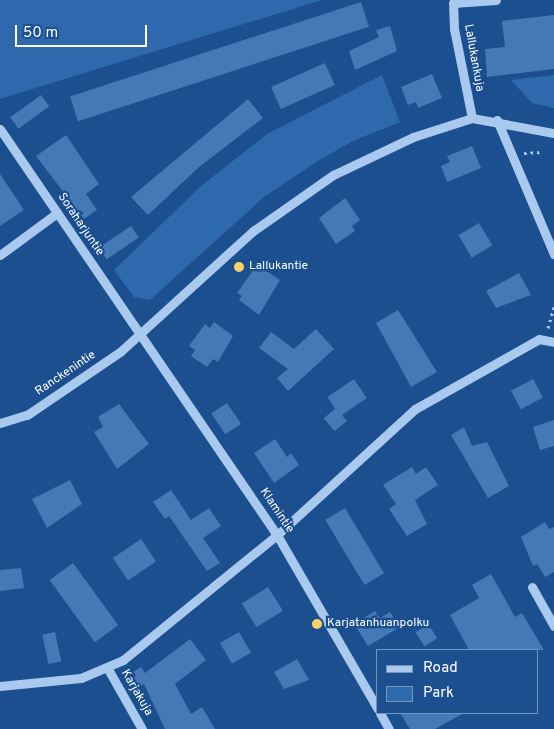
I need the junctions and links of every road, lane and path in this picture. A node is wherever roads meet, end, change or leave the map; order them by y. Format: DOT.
graph roads {
  1 [pos="496,0"];
  2 [pos="472,118"];
  3 [pos="497,120"];
  4 [pos="0,129"];
  5 [pos="554,133"];
  6 [pos="57,213"];
  7 [pos="554,254"];
  8 [pos="0,255"];
  9 [pos="554,307"];
  10 [pos="140,335"];
  11 [pos="545,338"];
  12 [pos="554,342"];
  13 [pos="0,423"];
  14 [pos="278,535"];
  15 [pos="532,587"];
  16 [pos="554,626"];
  17 [pos="108,669"];
  18 [pos="0,686"];
  19 [pos="376,706"];
  20 [pos="381,714"];
  21 [pos="142,729"];
  22 [pos="389,729"];
  1 -- 2 [label="street, Lallukankuja"];
  2 -- 3 [label="street"];
  2 -- 10 [label="street"];
  3 -- 5 [label="street"];
  3 -- 7 [label="street"];
  4 -- 6 [label="street, Soraharjuntie"];
  6 -- 8 [label="street"];
  6 -- 10 [label="street, Soraharjuntie"];
  9 -- 11 [label="path"];
  10 -- 13 [label="street, Ranckenintie"];
  10 -- 14 [label="street, Klamintie"];
  11 -- 12 [label="street"];
  11 -- 14 [label="street"];
  14 -- 17 [label="street"];
  14 -- 19 [label="street, Klamintie"];
  15 -- 16 [label="street"];
  17 -- 18 [label="street"];
  17 -- 21 [label="street, Karjakuja"];
  20 -- 22 [label="street"];
}
